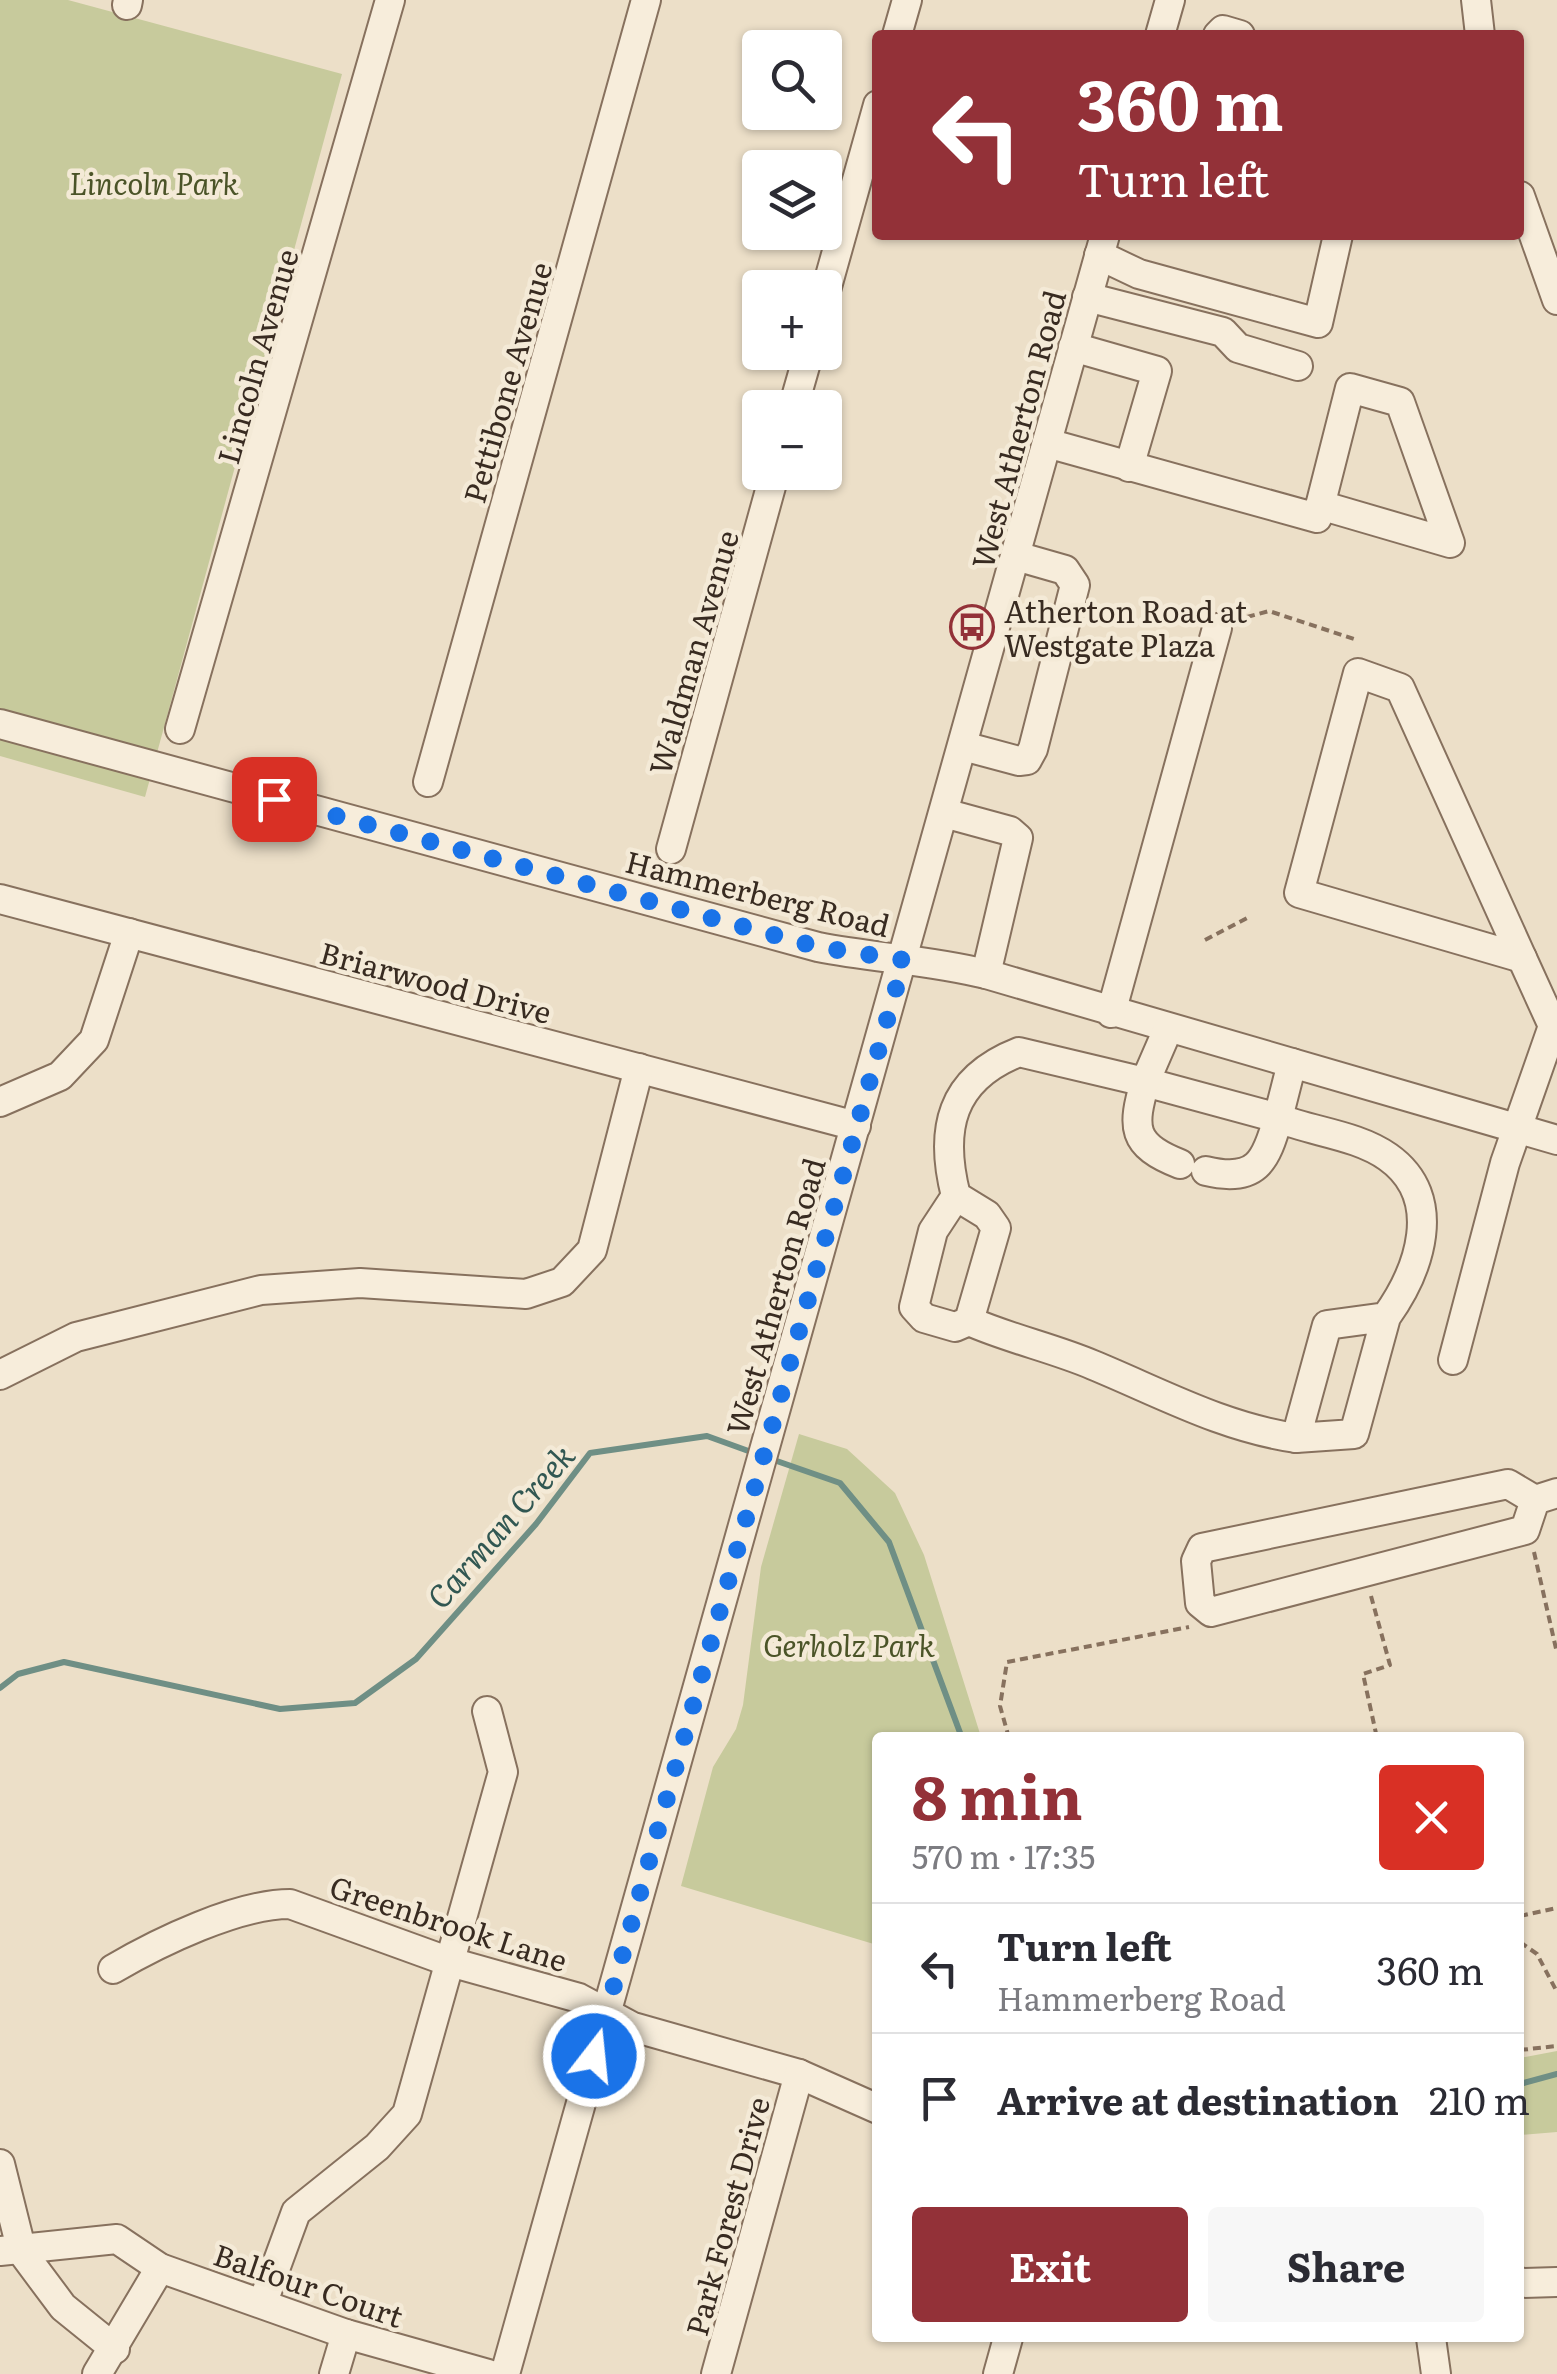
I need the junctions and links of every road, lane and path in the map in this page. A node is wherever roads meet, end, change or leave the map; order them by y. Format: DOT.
graph roads {
  1 [pos="390,0"];
  2 [pos="646,0"];
  3 [pos="907,0"];
  4 [pos="1170,0"];
  5 [pos="1476,0"];
  6 [pos="898,30"];
  7 [pos="1161,30"];
  8 [pos="1479,30"];
  9 [pos="872,126"];
  10 [pos="1524,207"];
  11 [pos="1337,240"];
  12 [pos="1102,245"];
  13 [pos="832,270"];
  14 [pos="1088,297"];
  15 [pos="1557,300"];
  16 [pos="1074,347"];
  17 [pos="1298,366"];
  18 [pos="1047,443"];
  19 [pos="1129,466"];
  20 [pos="770,490"];
  21 [pos="1320,505"];
  22 [pos="1016,556"];
  23 [pos="1247,617"];
  24 [pos="1216,628"];
  25 [pos="1354,638"];
  26 [pos="0,724"];
  27 [pos="180,729"];
  28 [pos="963,746"];
  29 [pos="428,782"];
  30 [pos="944,813"];
  31 [pos="670,849"];
  32 [pos="0,898"];
  33 [pos="1251,916"];
  34 [pos="129,934"];
  35 [pos="1205,940"];
  36 [pos="1522,958"];
  37 [pos="904,960"];
  38 [pos="986,974"];
  39 [pos="1110,1013"];
  40 [pos="1168,1030"];
  41 [pos="1292,1063"];
  42 [pos="640,1068"];
  43 [pos="1145,1082"];
  44 [pos="0,1102"];
  45 [pos="1278,1118"];
  46 [pos="856,1126"];
  47 [pos="1516,1128"];
  48 [pos="1557,1140"];
  49 [pos="956,1196"];
  50 [pos="1386,1316"];
  51 [pos="969,1321"];
  52 [pos="1453,1360"];
  53 [pos="0,1375"];
  54 [pos="1296,1438"];
  55 [pos="1546,1496"];
  56 [pos="1534,1552"];
  57 [pos="1369,1588"];
  58 [pos="1194,1626"];
  59 [pos="1557,1654"];
  60 [pos="487,1711"];
  61 [pos="1007,1732"];
  62 [pos="1376,1732"];
  63 [pos="1557,1908"];
  64 [pos="1524,1915"];
  65 [pos="1524,1945"];
  66 [pos="450,1962"];
  67 [pos="112,1969"];
  68 [pos="1557,1992"];
  69 [pos="606,2013"];
  70 [pos="1557,2046"];
  71 [pos="1524,2050"];
  72 [pos="799,2074"];
  73 [pos="872,2105"];
  74 [pos="0,2164"];
  75 [pos="11,2252"];
  76 [pos="160,2268"];
  77 [pos="1557,2282"];
  78 [pos="1524,2283"];
  79 [pos="263,2302"];
  80 [pos="346,2334"];
  81 [pos="1007,2342"];
  82 [pos="1432,2342"];
  83 [pos="115,2350"];
  84 [pos="97,2374"];
  85 [pos="334,2374"];
  86 [pos="488,2374"];
  87 [pos="506,2374"];
  88 [pos="716,2374"];
  89 [pos="998,2374"];
  90 [pos="1436,2374"];
  1 -- 27 [label="street, Lincoln Avenue"];
  2 -- 29 [label="street, Pettibone Avenue"];
  3 -- 6 [label="street"];
  4 -- 7 [label="street"];
  5 -- 8 [label="street"];
  9 -- 13 [label="street"];
  10 -- 15 [label="street"];
  11 -- 12 [label="street"];
  12 -- 14 [label="street, West Atherton Road"];
  14 -- 16 [label="street, West Atherton Road"];
  14 -- 17 [label="street"];
  16 -- 18 [label="street, West Atherton Road"];
  16 -- 19 [label="street"];
  18 -- 19 [label="street"];
  18 -- 22 [label="street, West Atherton Road"];
  19 -- 21 [label="street"];
  20 -- 31 [label="street, Waldman Avenue"];
  21 -- 21 [label="street"];
  22 -- 28 [label="street, West Atherton Road"];
  22 -- 28 [label="street"];
  23 -- 25 [label="path"];
  24 -- 39 [label="street"];
  26 -- 37 [label="street, Hammerberg Road"];
  28 -- 30 [label="street, West Atherton Road"];
  30 -- 37 [label="street, West Atherton Road"];
  30 -- 38 [label="street"];
  32 -- 34 [label="street, Briarwood Drive"];
  33 -- 35 [label="path"];
  34 -- 42 [label="street, Briarwood Drive"];
  34 -- 44 [label="street"];
  36 -- 36 [label="street"];
  36 -- 47 [label="street"];
  37 -- 38 [label="street, Hammerberg Road"];
  37 -- 46 [label="street, West Atherton Road"];
  38 -- 39 [label="street, Hammerberg Road"];
  39 -- 40 [label="street, Hammerberg Road"];
  40 -- 41 [label="street, Hammerberg Road"];
  40 -- 43 [label="street"];
  41 -- 45 [label="street"];
  41 -- 47 [label="street, Hammerberg Road"];
  42 -- 46 [label="street, Briarwood Drive"];
  42 -- 53 [label="street"];
  43 -- 45 [label="street"];
  43 -- 45 [label="street"];
  43 -- 49 [label="street"];
  45 -- 50 [label="street"];
  46 -- 69 [label="street, West Atherton Road"];
  47 -- 48 [label="street, Hammerberg Road"];
  47 -- 52 [label="street"];
  49 -- 51 [label="street"];
  49 -- 51 [label="street"];
  50 -- 54 [label="street"];
  50 -- 54 [label="street"];
  51 -- 54 [label="street"];
  55 -- 55 [label="street"];
  56 -- 59 [label="path"];
  57 -- 62 [label="path"];
  58 -- 61 [label="path"];
  60 -- 66 [label="street"];
  63 -- 64 [label="path"];
  65 -- 68 [label="path"];
  66 -- 67 [label="street, Greenbrook Lane"];
  66 -- 69 [label="street, Greenbrook Lane"];
  66 -- 79 [label="street"];
  69 -- 72 [label="street, Greenbrook Lane"];
  69 -- 87 [label="street, West Atherton Road"];
  70 -- 71 [label="path"];
  72 -- 73 [label="street, Greenbrook Lane"];
  72 -- 88 [label="street, Park Forest Drive"];
  74 -- 75 [label="street"];
  75 -- 76 [label="street, Balfour Court"];
  75 -- 83 [label="street"];
  76 -- 79 [label="street, Balfour Court"];
  76 -- 83 [label="street"];
  77 -- 78 [label="street"];
  79 -- 80 [label="street, Balfour Court"];
  80 -- 85 [label="street"];
  80 -- 86 [label="street, Balfour Court"];
  81 -- 89 [label="street"];
  82 -- 90 [label="street"];
  83 -- 84 [label="street"];
}
